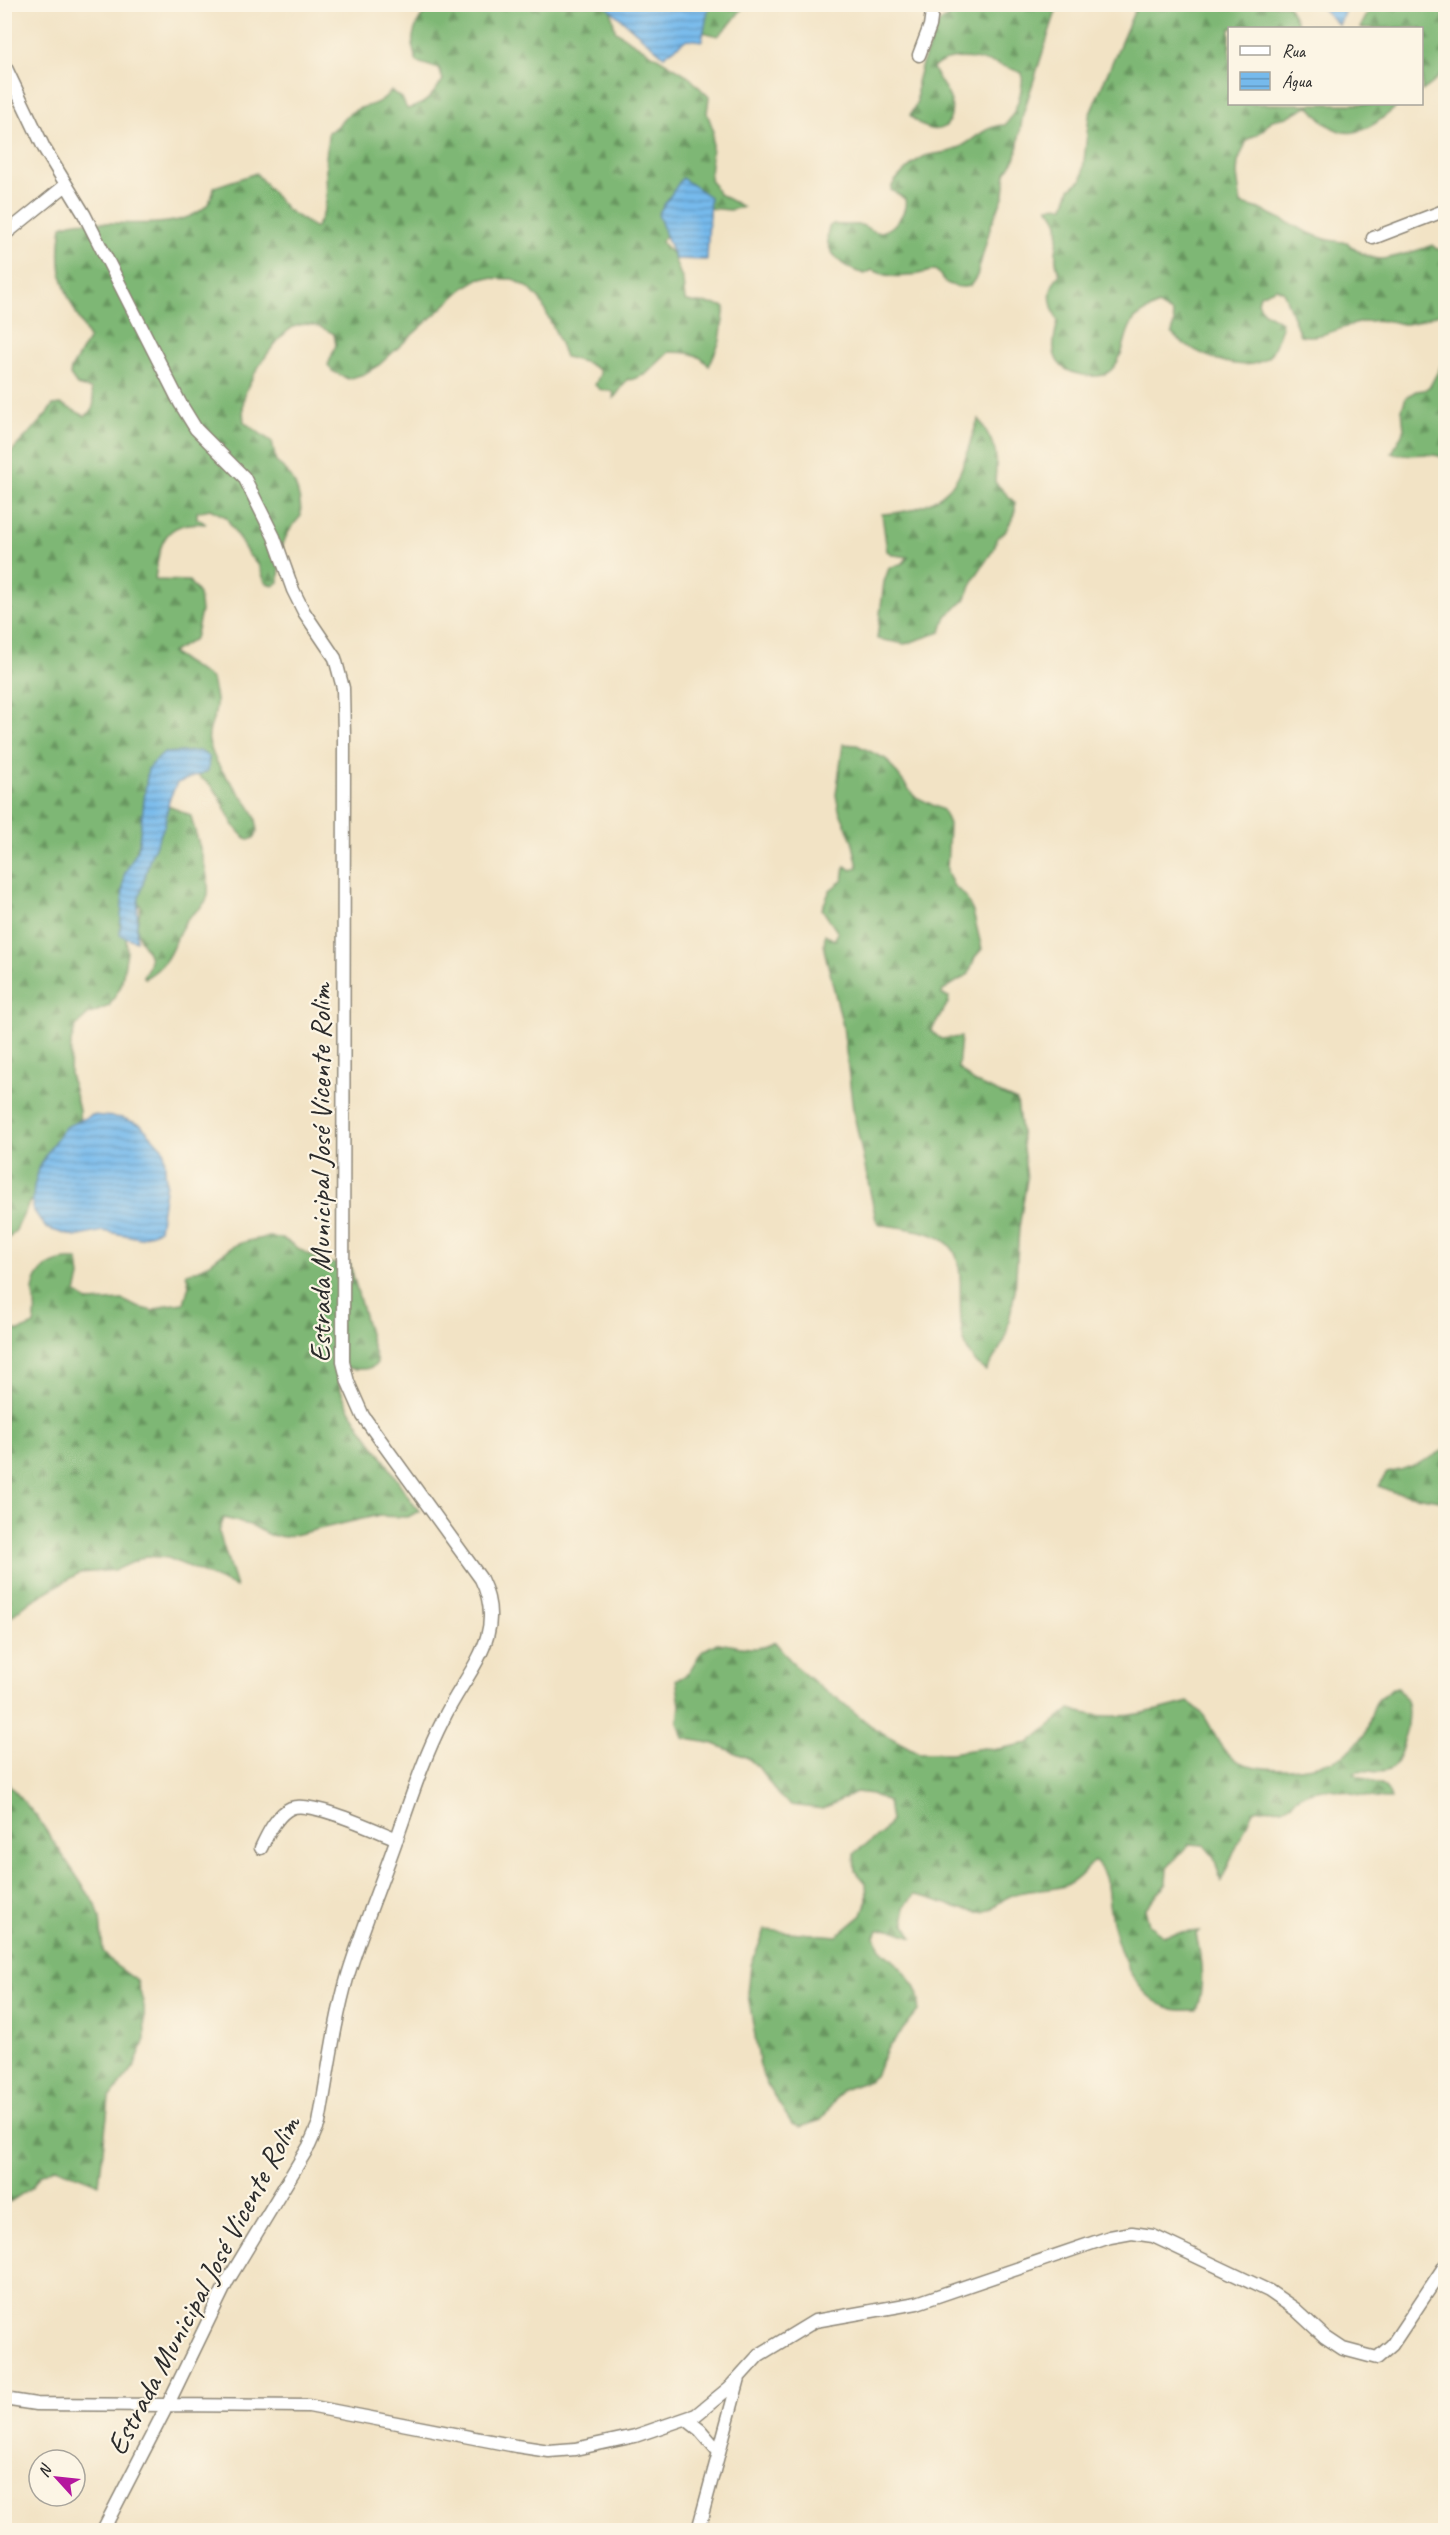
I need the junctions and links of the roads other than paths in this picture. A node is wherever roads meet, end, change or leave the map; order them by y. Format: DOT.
graph roads {
  1 [pos="933,4"];
  2 [pos="919,55"];
  3 [pos="4,64"];
  4 [pos="66,185"];
  5 [pos="1446,210"];
  6 [pos="4,235"];
  7 [pos="1372,238"];
  8 [pos="397,1839"];
  9 [pos="261,1848"];
  10 [pos="1446,2264"];
  11 [pos="740,2376"];
  12 [pos="4,2399"];
  13 [pos="168,2404"];
  14 [pos="686,2419"];
  15 [pos="719,2452"];
  16 [pos="103,2530"];
  17 [pos="698,2530"];
  1 -- 2 [label="street"];
  3 -- 4 [label="street, Estrada Municipal José Vicente Rolim"];
  4 -- 6 [label="street"];
  4 -- 8 [label="street, Estrada Municipal José Vicente Rolim"];
  5 -- 7 [label="street"];
  8 -- 9 [label="street"];
  8 -- 13 [label="street, Estrada Municipal José Vicente Rolim"];
  10 -- 11 [label="street"];
  11 -- 14 [label="street"];
  11 -- 15 [label="street"];
  12 -- 13 [label="street"];
  13 -- 14 [label="street"];
  13 -- 16 [label="street, Estrada Municipal José Vicente Rolim"];
  14 -- 15 [label="street"];
  15 -- 17 [label="street"];
}
